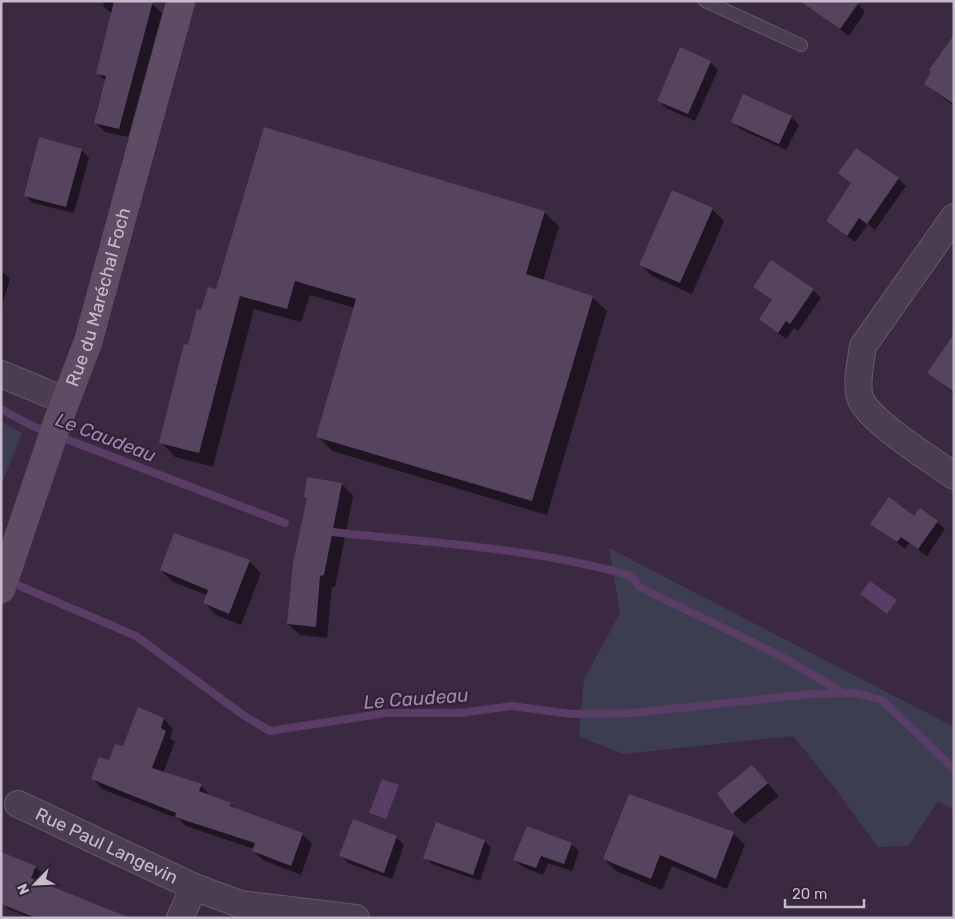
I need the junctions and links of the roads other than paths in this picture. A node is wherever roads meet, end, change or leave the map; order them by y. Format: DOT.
graph roads {
  1 [pos="181,1"];
  2 [pos="705,1"];
  3 [pos="801,45"];
  4 [pos="954,217"];
  5 [pos="1,374"];
  6 [pos="62,409"];
  7 [pos="954,476"];
  8 [pos="1,589"];
  9 [pos="18,804"];
  10 [pos="194,887"];
  11 [pos="180,918"];
  12 [pos="356,918"];
  1 -- 6 [label="main road, Rue du Maréchal Foch"];
  2 -- 3 [label="lane"];
  4 -- 7 [label="street"];
  5 -- 6 [label="street"];
  6 -- 8 [label="main road, Rue du Maréchal Foch"];
  9 -- 10 [label="street, Rue Paul Langevin"];
  10 -- 11 [label="street, Rue Paul Langevin"];
  10 -- 12 [label="street, Rue Paul Langevin"];
}
